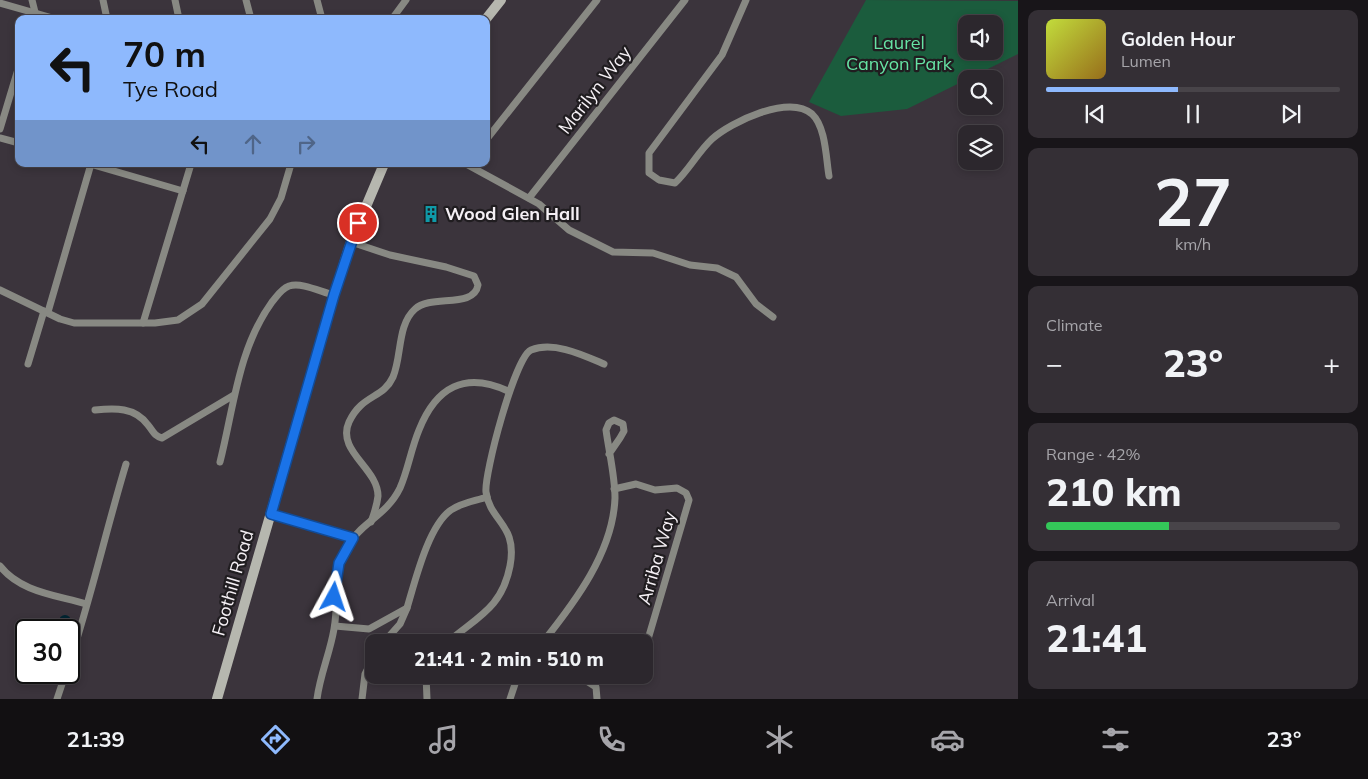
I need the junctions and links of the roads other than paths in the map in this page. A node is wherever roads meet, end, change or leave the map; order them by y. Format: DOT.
graph roads {
  1 [pos="32,0"];
  2 [pos="103,0"];
  3 [pos="174,0"];
  4 [pos="246,0"];
  5 [pos="317,0"];
  6 [pos="406,0"];
  7 [pos="500,0"];
  8 [pos="597,0"];
  9 [pos="684,0"];
  10 [pos="746,0"];
  11 [pos="0,2"];
  12 [pos="32,15"];
  13 [pos="34,15"];
  14 [pos="106,15"];
  15 [pos="178,15"];
  16 [pos="250,15"];
  17 [pos="321,15"];
  18 [pos="395,15"];
  19 [pos="489,15"];
  20 [pos="15,79"];
  21 [pos="0,129"];
  22 [pos="490,135"];
  23 [pos="0,138"];
  24 [pos="15,142"];
  25 [pos="89,167"];
  26 [pos="100,167"];
  27 [pos="190,167"];
  28 [pos="290,167"];
  29 [pos="383,167"];
  30 [pos="472,167"];
  31 [pos="829,176"];
  32 [pos="183,192"];
  33 [pos="529,198"];
  34 [pos="351,242"];
  35 [pos="0,290"];
  36 [pos="334,295"];
  37 [pos="46,311"];
  38 [pos="773,317"];
  39 [pos="144,323"];
  40 [pos="28,364"];
  41 [pos="604,364"];
  42 [pos="508,391"];
  43 [pos="234,395"];
  44 [pos="94,410"];
  45 [pos="609,454"];
  46 [pos="220,462"];
  47 [pos="126,464"];
  48 [pos="614,489"];
  49 [pos="487,497"];
  50 [pos="271,514"];
  51 [pos="371,522"];
  52 [pos="353,538"];
  53 [pos="0,566"];
  54 [pos="86,604"];
  55 [pos="407,608"];
  56 [pos="80,625"];
  57 [pos="335,626"];
  58 [pos="391,634"];
  59 [pos="458,634"];
  60 [pos="549,634"];
  61 [pos="650,634"];
  62 [pos="365,674"];
  63 [pos="62,684"];
  64 [pos="426,684"];
  65 [pos="515,684"];
  66 [pos="591,684"];
  67 [pos="57,699"];
  68 [pos="217,699"];
  69 [pos="317,699"];
  70 [pos="362,699"];
  71 [pos="427,699"];
  72 [pos="510,699"];
  73 [pos="597,699"];
  1 -- 13 [label="street"];
  2 -- 14 [label="street"];
  3 -- 15 [label="street"];
  4 -- 16 [label="street"];
  5 -- 17 [label="street"];
  6 -- 18 [label="street"];
  7 -- 19 [label="main road"];
  8 -- 22 [label="street"];
  9 -- 33 [label="street, Marilyn Way"];
  10 -- 31 [label="street"];
  11 -- 12 [label="street"];
  20 -- 21 [label="street"];
  23 -- 24 [label="street"];
  25 -- 37 [label="street"];
  26 -- 32 [label="street"];
  27 -- 32 [label="street"];
  28 -- 39 [label="street"];
  29 -- 34 [label="main road, Foothill Road"];
  30 -- 33 [label="street"];
  32 -- 39 [label="street"];
  33 -- 38 [label="street"];
  34 -- 36 [label="main road, Foothill Road"];
  34 -- 51 [label="street"];
  35 -- 37 [label="street"];
  36 -- 43 [label="street"];
  36 -- 50 [label="main road, Foothill Road"];
  37 -- 39 [label="street"];
  37 -- 40 [label="street"];
  41 -- 42 [label="street"];
  42 -- 49 [label="street"];
  42 -- 51 [label="street"];
  43 -- 44 [label="street"];
  43 -- 46 [label="street"];
  45 -- 48 [label="street"];
  47 -- 54 [label="street"];
  48 -- 60 [label="street"];
  48 -- 61 [label="street, Arriba Way"];
  49 -- 55 [label="street"];
  49 -- 59 [label="street"];
  50 -- 52 [label="street"];
  50 -- 68 [label="main road, Foothill Road"];
  51 -- 52 [label="street"];
  52 -- 57 [label="street"];
  53 -- 54 [label="street"];
  54 -- 56 [label="street"];
  55 -- 57 [label="street"];
  55 -- 58 [label="street"];
  57 -- 69 [label="street"];
  62 -- 70 [label="street"];
  63 -- 67 [label="street"];
  64 -- 71 [label="street"];
  65 -- 72 [label="street"];
  66 -- 73 [label="street"];
}
